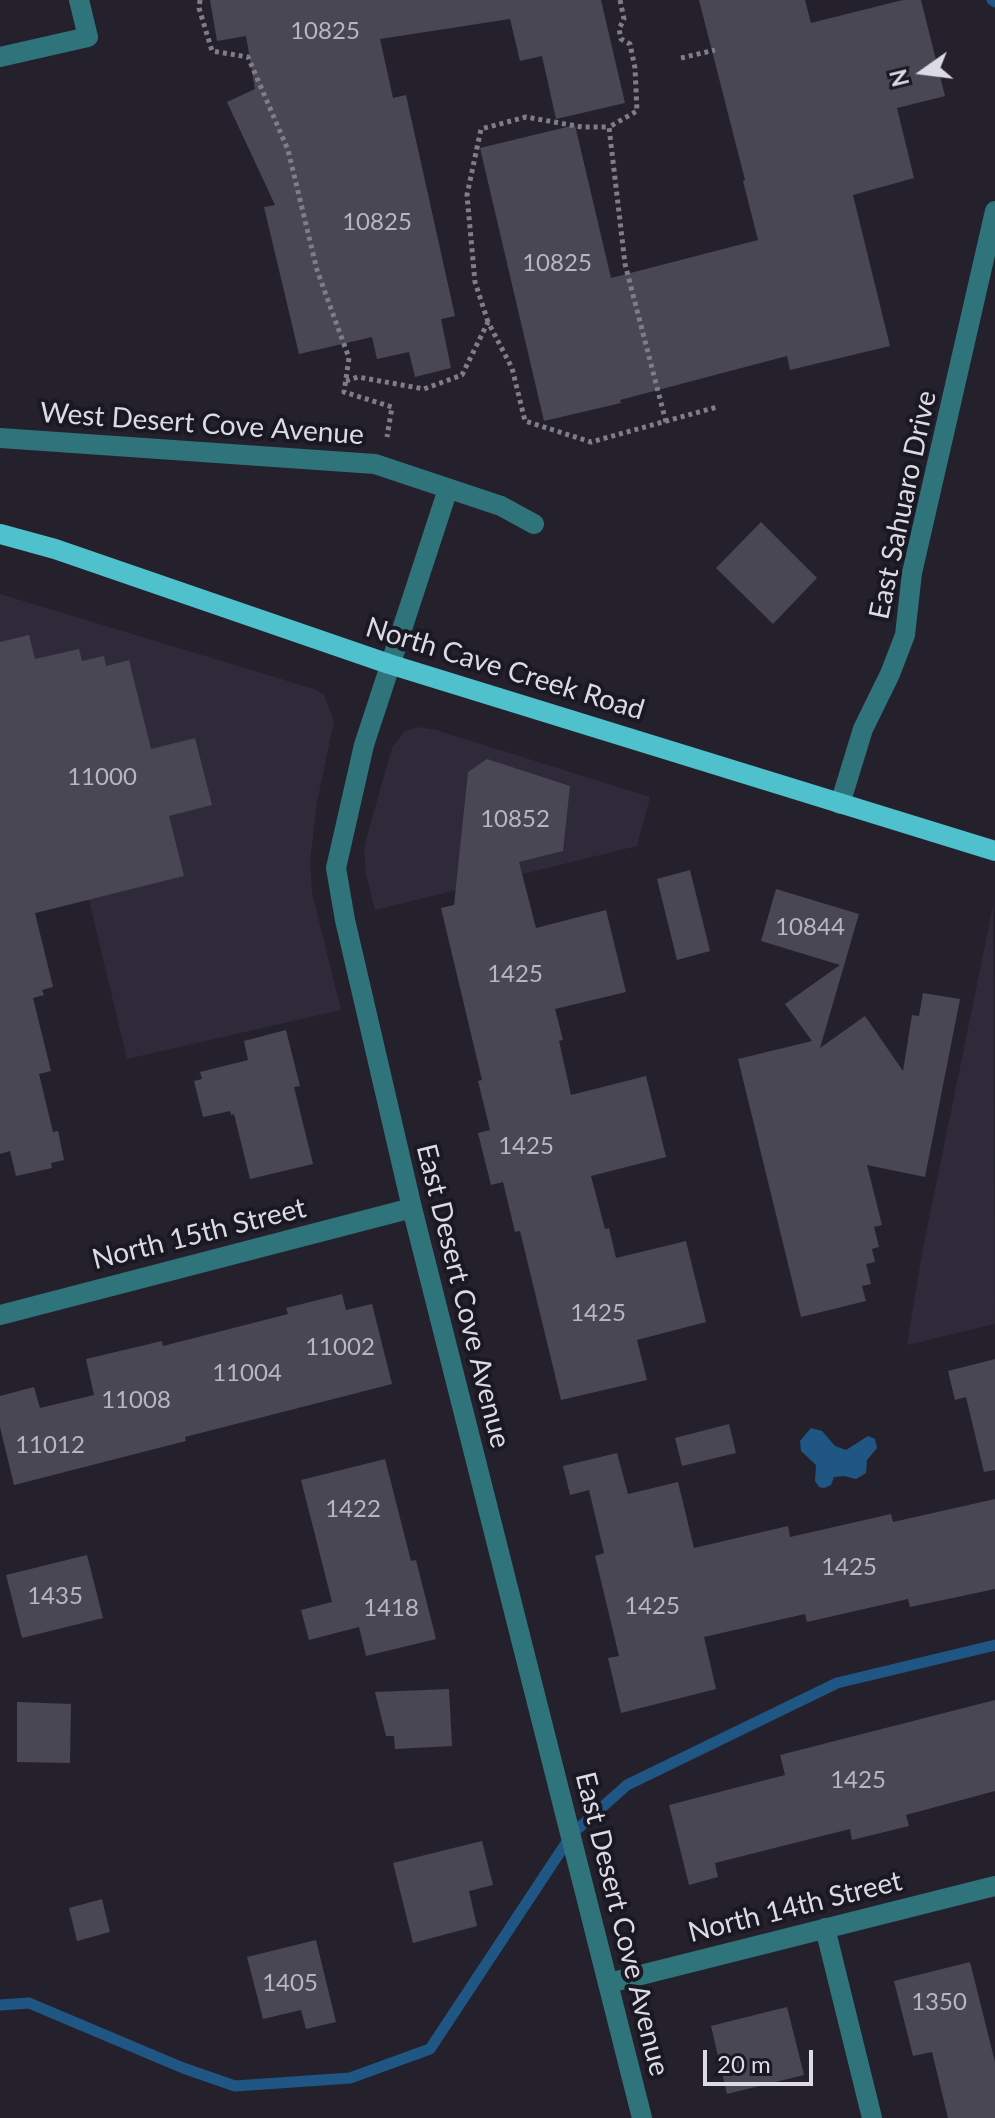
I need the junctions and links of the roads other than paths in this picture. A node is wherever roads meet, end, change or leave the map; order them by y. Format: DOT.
graph roads {
  1 [pos="79,0"];
  2 [pos="0,57"];
  3 [pos="995,211"];
  4 [pos="0,438"];
  5 [pos="448,489"];
  6 [pos="534,524"];
  7 [pos="0,534"];
  8 [pos="389,664"];
  9 [pos="840,804"];
  10 [pos="995,851"];
  11 [pos="412,1208"];
  12 [pos="0,1315"];
  13 [pos="995,1886"];
  14 [pos="825,1928"];
  15 [pos="609,1983"];
  16 [pos="642,2118"];
  17 [pos="872,2118"];
  1 -- 2 [label="street"];
  3 -- 9 [label="street, East Sahuaro Drive"];
  4 -- 5 [label="street, West Desert Cove Avenue"];
  5 -- 6 [label="street, West Desert Cove Avenue"];
  5 -- 8 [label="street, East Desert Cove Avenue"];
  7 -- 8 [label="main road, North Cave Creek Road"];
  8 -- 9 [label="main road, North Cave Creek Road"];
  8 -- 11 [label="street, East Desert Cove Avenue"];
  9 -- 10 [label="main road, North Cave Creek Road"];
  11 -- 12 [label="street, North 15th Street"];
  11 -- 15 [label="street, East Desert Cove Avenue"];
  13 -- 14 [label="street, North 14th Street"];
  14 -- 15 [label="street, North 14th Street"];
  14 -- 17 [label="street"];
  15 -- 16 [label="street, East Desert Cove Avenue"];
}
